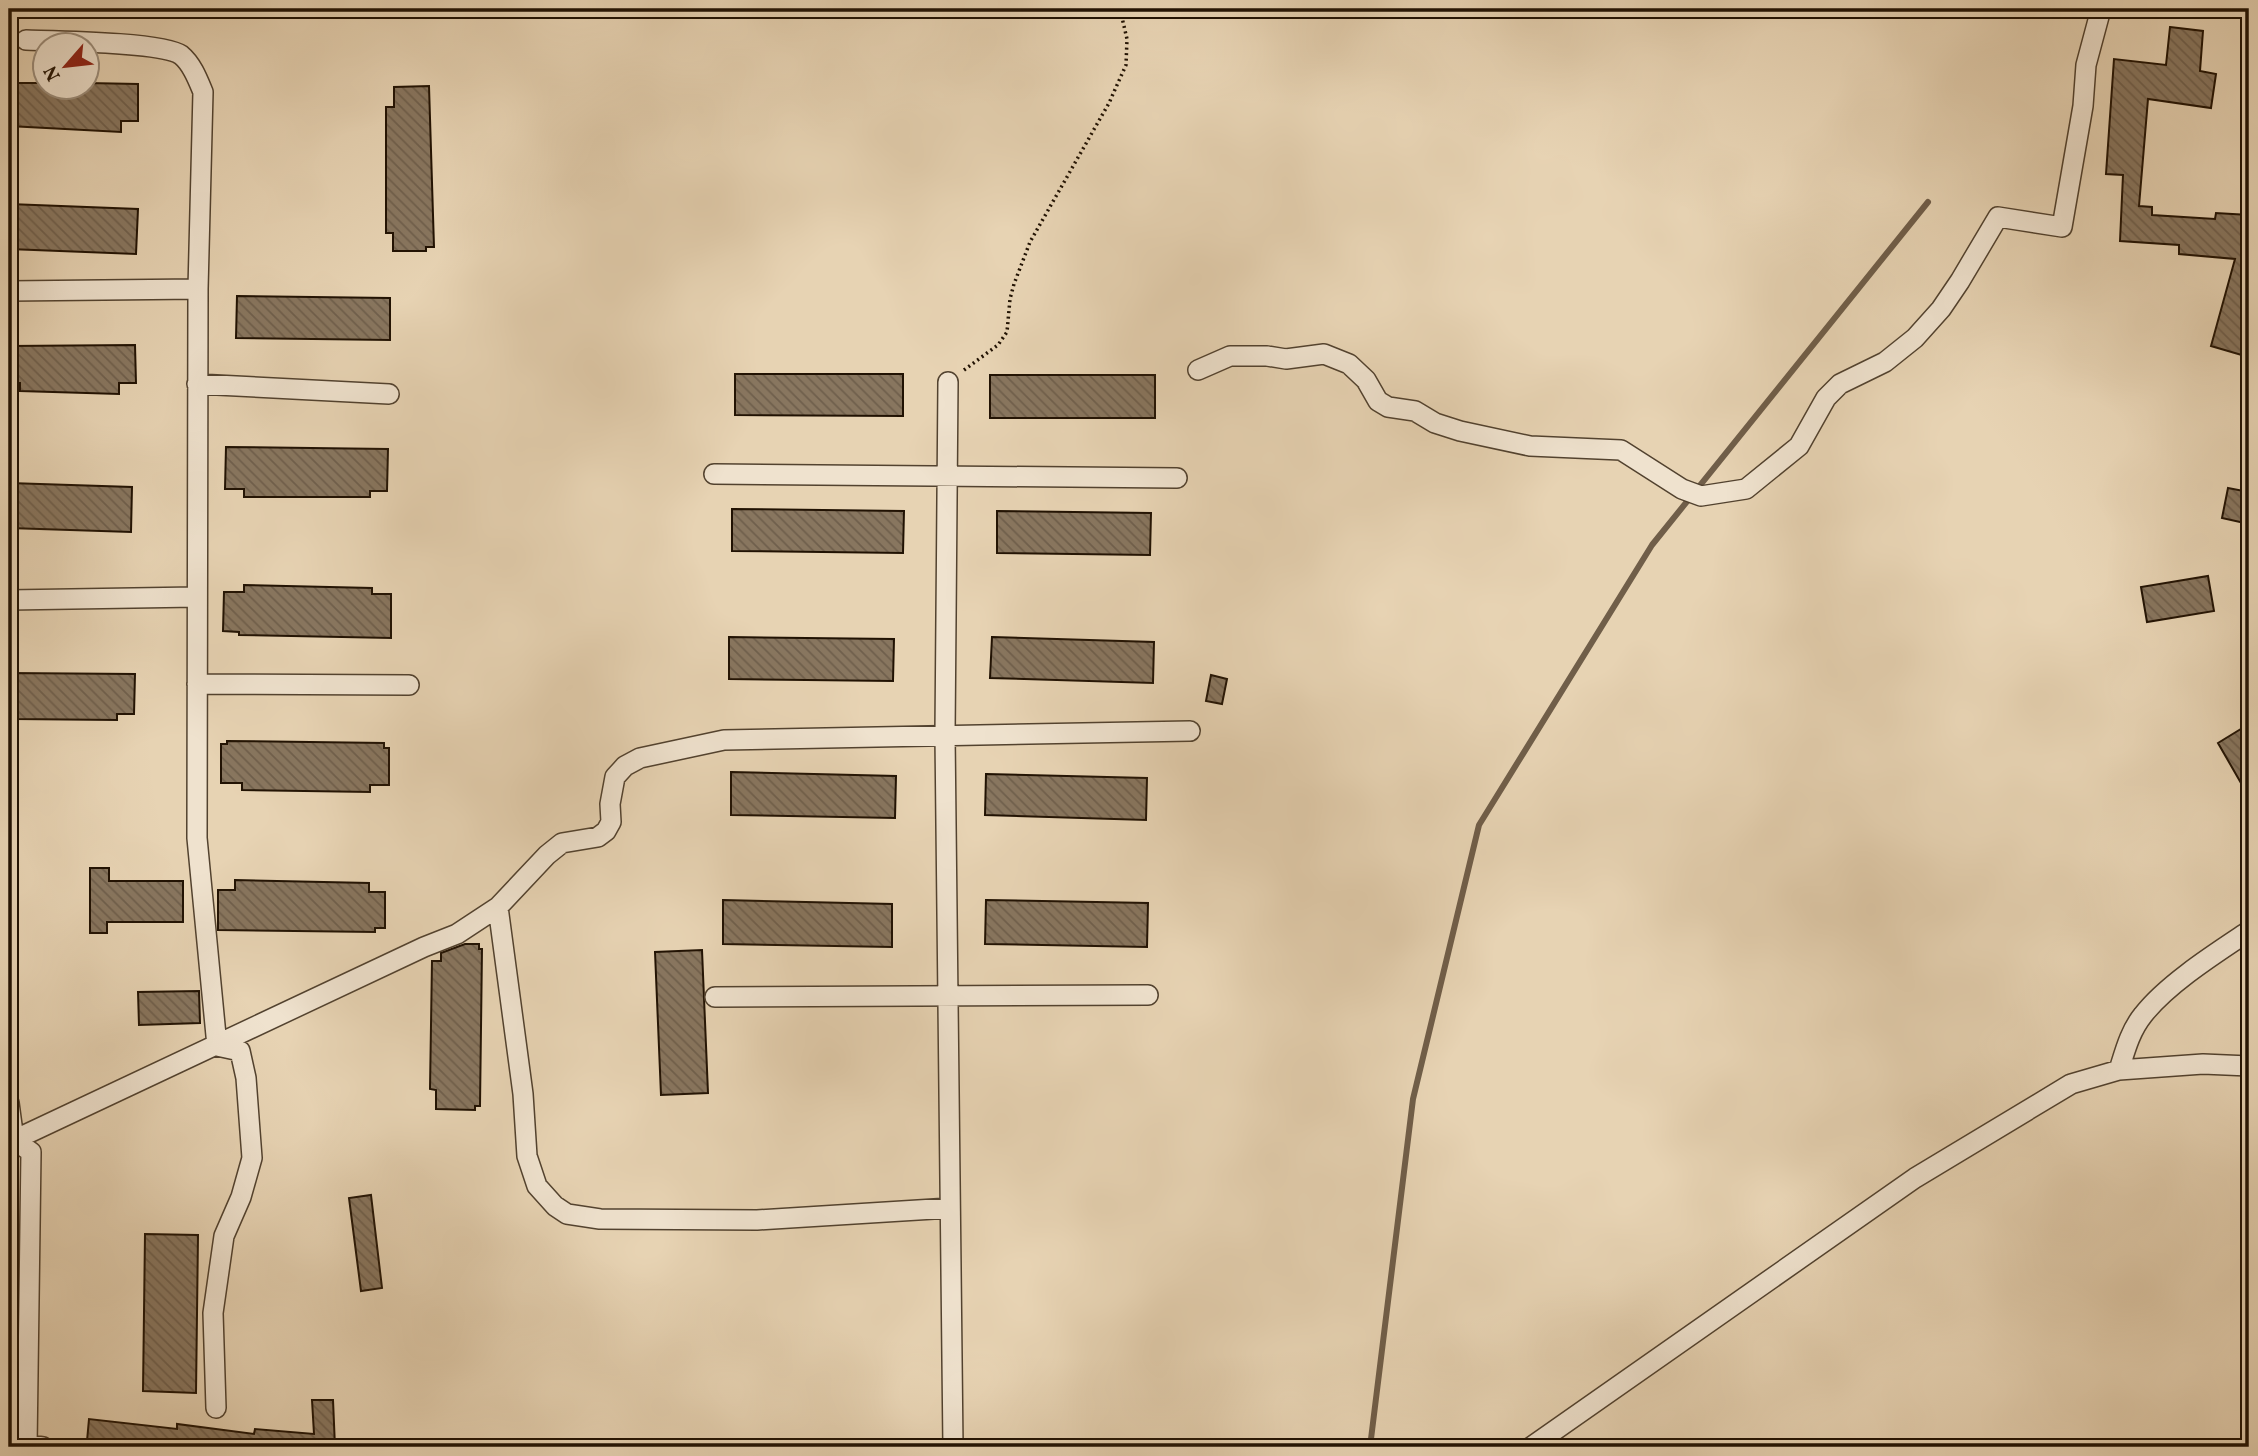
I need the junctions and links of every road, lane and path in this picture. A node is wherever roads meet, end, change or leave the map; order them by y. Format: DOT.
graph roads {
  1 [pos="1120,9"];
  2 [pos="2101,9"];
  3 [pos="26,40"];
  4 [pos="198,289"];
  5 [pos="9,291"];
  6 [pos="1198,370"];
  7 [pos="948,382"];
  8 [pos="197,384"];
  9 [pos="388,394"];
  10 [pos="715,474"];
  11 [pos="947,475"];
  12 [pos="1177,478"];
  13 [pos="197,597"];
  14 [pos="9,600"];
  15 [pos="197,684"];
  16 [pos="409,685"];
  17 [pos="1190,731"];
  18 [pos="945,735"];
  19 [pos="498,908"];
  20 [pos="2249,931"];
  21 [pos="1147,995"];
  22 [pos="948,996"];
  23 [pos="715,997"];
  24 [pos="2127,1042"];
  25 [pos="217,1046"];
  26 [pos="2249,1066"];
  27 [pos="2142,1068"];
  28 [pos="2119,1070"];
  29 [pos="9,1103"];
  30 [pos="14,1140"];
  31 [pos="950,1208"];
  32 [pos="216,1408"];
  33 [pos="26,1445"];
  34 [pos="953,1447"];
  35 [pos="1531,1447"];
  1 -- 7 [label="path"];
  2 -- 6 [label="street"];
  3 -- 4 [label="street"];
  4 -- 5 [label="street"];
  4 -- 8 [label="street"];
  7 -- 11 [label="street"];
  8 -- 9 [label="street"];
  8 -- 13 [label="street"];
  10 -- 11 [label="street"];
  11 -- 12 [label="street"];
  11 -- 18 [label="street"];
  13 -- 14 [label="street"];
  13 -- 15 [label="street"];
  15 -- 16 [label="street"];
  15 -- 25 [label="street"];
  17 -- 18 [label="street"];
  18 -- 19 [label="street"];
  18 -- 22 [label="street"];
  19 -- 25 [label="street"];
  19 -- 31 [label="street"];
  20 -- 24 [label="street"];
  21 -- 22 [label="street"];
  22 -- 23 [label="street"];
  22 -- 31 [label="street"];
  24 -- 27 [label="street"];
  24 -- 28 [label="street"];
  25 -- 30 [label="street"];
  25 -- 32 [label="street"];
  26 -- 27 [label="street"];
  27 -- 28 [label="street"];
  28 -- 35 [label="street"];
  29 -- 30 [label="street"];
  30 -- 33 [label="street"];
  31 -- 34 [label="street"];
}
